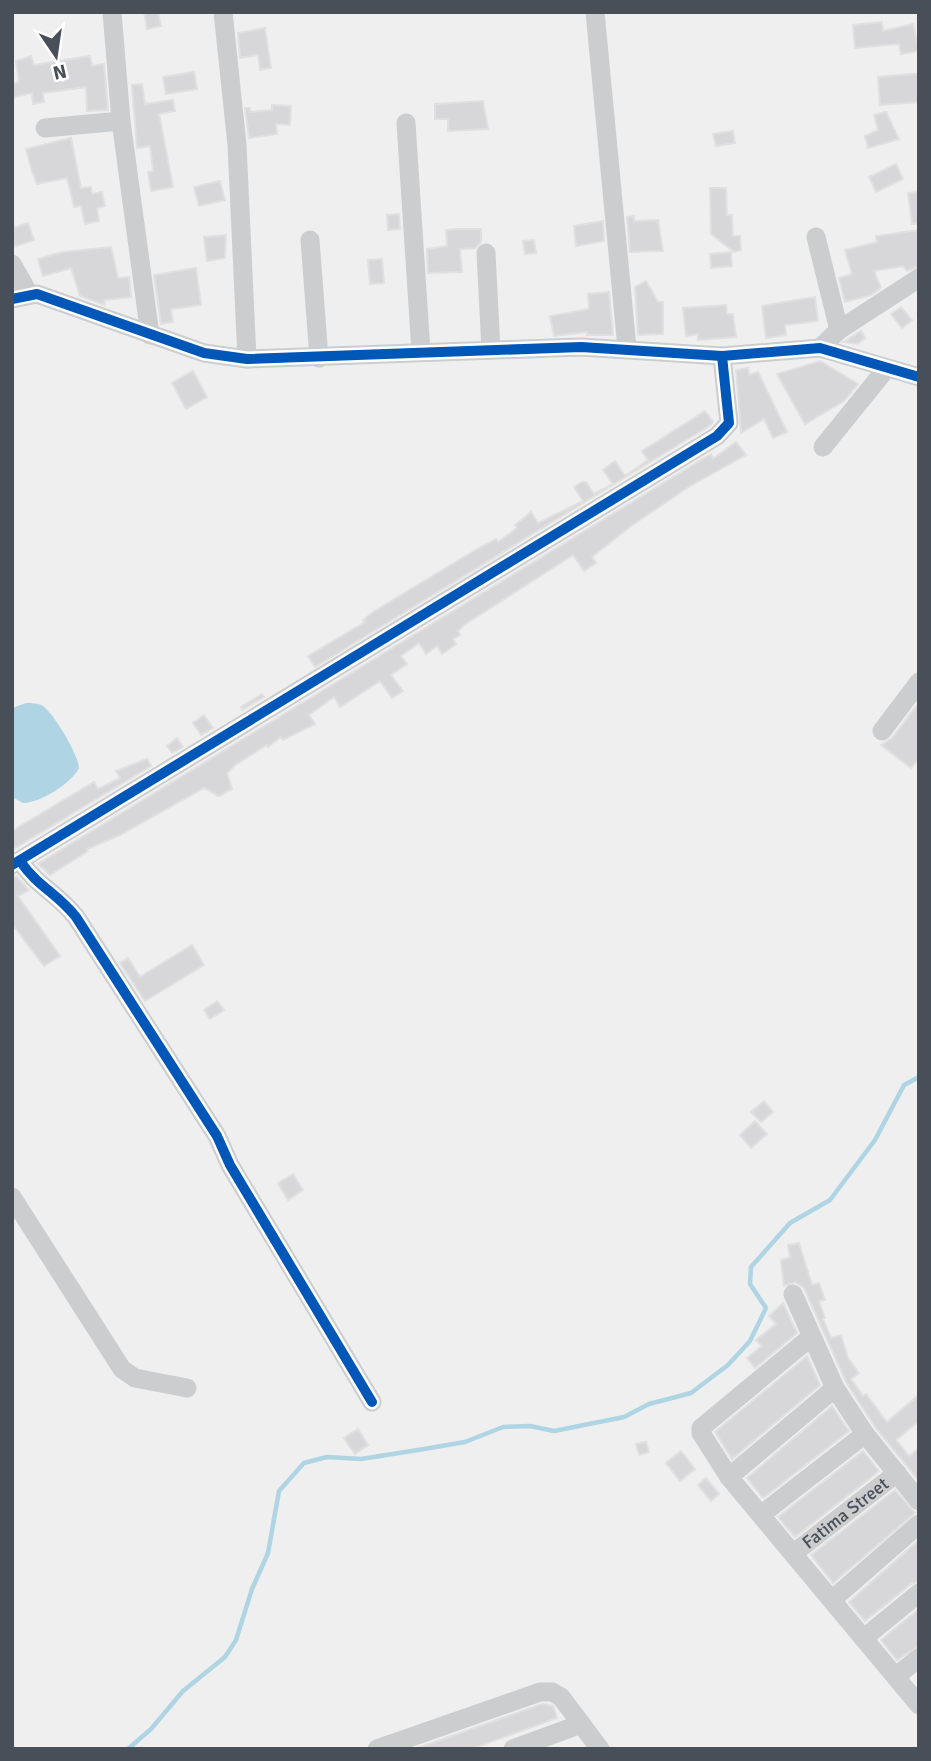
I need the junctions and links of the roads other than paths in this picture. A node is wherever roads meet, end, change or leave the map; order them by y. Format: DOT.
graph roads {
  1 [pos="112,12"];
  2 [pos="223,12"];
  3 [pos="595,12"];
  4 [pos="121,121"];
  5 [pos="406,123"];
  6 [pos="45,128"];
  7 [pos="816,237"];
  8 [pos="310,240"];
  9 [pos="486,253"];
  10 [pos="12,264"];
  11 [pos="919,278"];
  12 [pos="21,297"];
  13 [pos="839,330"];
  14 [pos="150,335"];
  15 [pos="627,348"];
  16 [pos="820,348"];
  17 [pos="491,351"];
  18 [pos="421,352"];
  19 [pos="722,356"];
  20 [pos="319,358"];
  21 [pos="247,359"];
  22 [pos="886,369"];
  23 [pos="919,377"];
  24 [pos="824,447"];
  25 [pos="919,682"];
  26 [pos="882,731"];
  27 [pos="16,863"];
  28 [pos="12,1198"];
  29 [pos="793,1294"];
  30 [pos="811,1337"];
  31 [pos="187,1388"];
  32 [pos="835,1388"];
  33 [pos="372,1402"];
  34 [pos="865,1434"];
  35 [pos="897,1473"];
  36 [pos="729,1477"];
  37 [pos="919,1501"];
  38 [pos="762,1514"];
  39 [pos="919,1524"];
  40 [pos="794,1553"];
  41 [pos="919,1593"];
  42 [pos="833,1599"];
  43 [pos="864,1638"];
  44 [pos="919,1658"];
  45 [pos="896,1676"];
  46 [pos="919,1705"];
  47 [pos="581,1724"];
  48 [pos="377,1749"];
  49 [pos="513,1749"];
  50 [pos="600,1749"];
  1 -- 4 [label="street"];
  2 -- 21 [label="street"];
  3 -- 15 [label="street"];
  4 -- 6 [label="street"];
  4 -- 14 [label="street"];
  5 -- 18 [label="street"];
  7 -- 13 [label="street"];
  8 -- 20 [label="street"];
  9 -- 17 [label="street"];
  10 -- 12 [label="street"];
  11 -- 13 [label="street"];
  12 -- 14 [label="street"];
  13 -- 16 [label="street"];
  14 -- 21 [label="street"];
  15 -- 17 [label="street"];
  15 -- 19 [label="street"];
  16 -- 19 [label="street"];
  16 -- 22 [label="street"];
  17 -- 18 [label="street"];
  18 -- 20 [label="street"];
  19 -- 27 [label="street"];
  20 -- 21 [label="street"];
  22 -- 23 [label="street"];
  22 -- 24 [label="street"];
  25 -- 26 [label="street"];
  27 -- 33 [label="street"];
  28 -- 31 [label="street"];
  29 -- 30 [label="street"];
  30 -- 32 [label="street"];
  30 -- 36 [label="street"];
  32 -- 34 [label="street"];
  32 -- 36 [label="street"];
  34 -- 35 [label="street"];
  34 -- 38 [label="street"];
  35 -- 37 [label="street"];
  35 -- 40 [label="street, Fatima Street"];
  36 -- 38 [label="street"];
  38 -- 40 [label="street"];
  39 -- 42 [label="street"];
  40 -- 42 [label="street"];
  41 -- 43 [label="street"];
  42 -- 43 [label="street"];
  43 -- 45 [label="street"];
  44 -- 45 [label="street"];
  45 -- 46 [label="street"];
  47 -- 48 [label="street"];
  47 -- 49 [label="street"];
  47 -- 50 [label="street"];
}
